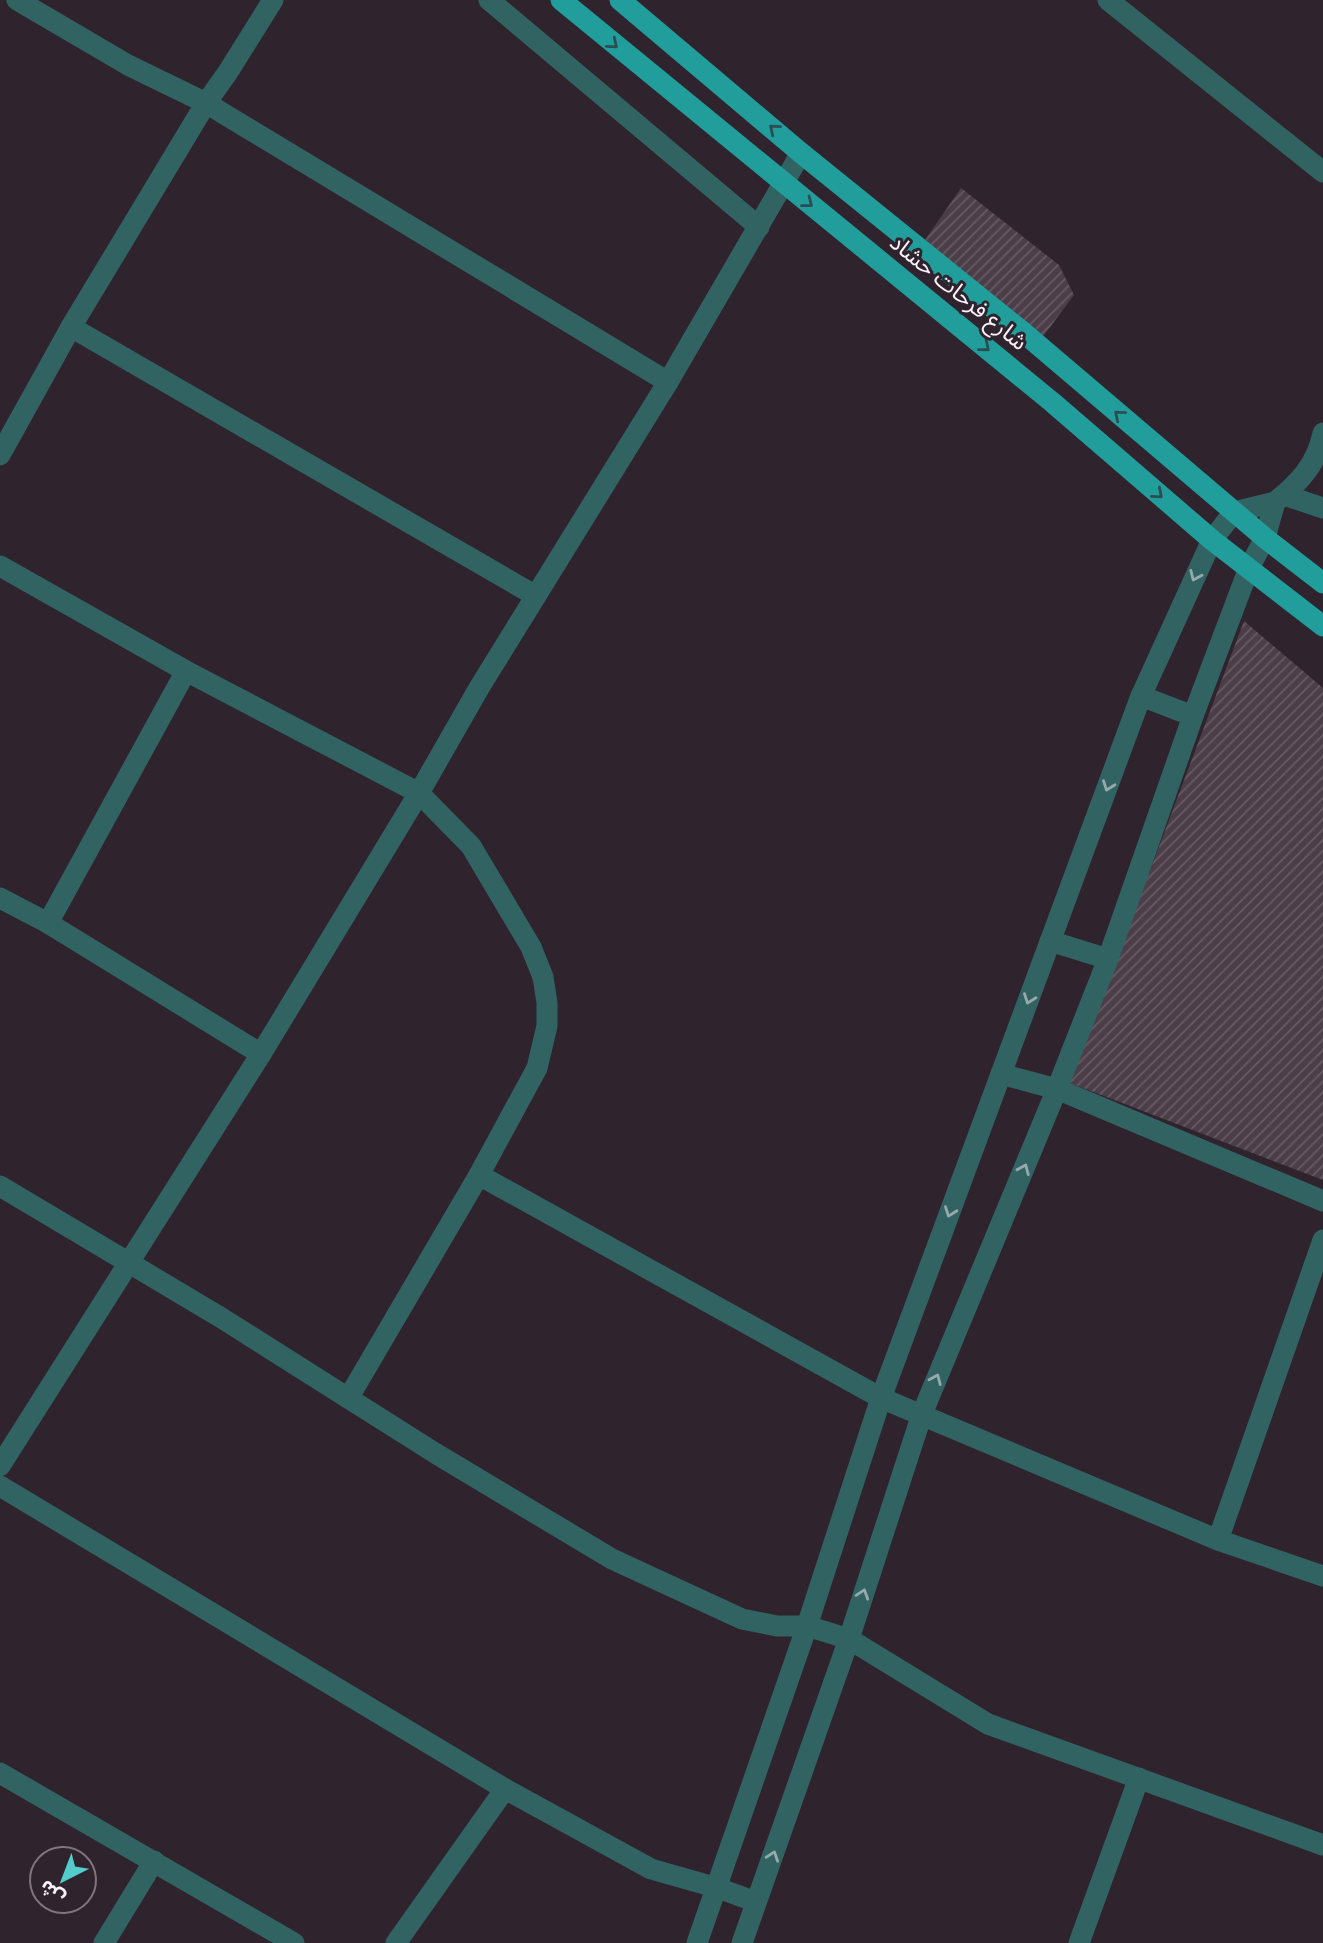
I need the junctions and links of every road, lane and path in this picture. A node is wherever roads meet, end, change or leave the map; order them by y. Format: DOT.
graph roads {
  1 [pos="17,0"];
  2 [pos="273,0"];
  3 [pos="489,0"];
  4 [pos="561,0"];
  5 [pos="620,0"];
  6 [pos="1108,0"];
  7 [pos="206,103"];
  8 [pos="802,152"];
  9 [pos="1323,172"];
  10 [pos="784,185"];
  11 [pos="759,227"];
  12 [pos="71,327"];
  13 [pos="668,382"];
  14 [pos="1323,433"];
  15 [pos="1145,437"];
  16 [pos="0,455"];
  17 [pos="1125,465"];
  18 [pos="1280,498"];
  19 [pos="1323,508"];
  20 [pos="1234,512"];
  21 [pos="1265,538"];
  22 [pos="1212,540"];
  23 [pos="0,566"];
  24 [pos="1249,568"];
  25 [pos="1323,583"];
  26 [pos="536,596"];
  27 [pos="1323,626"];
  28 [pos="186,671"];
  29 [pos="1141,696"];
  30 [pos="1193,716"];
  31 [pos="419,793"];
  32 [pos="0,898"];
  33 [pos="48,923"];
  34 [pos="1050,941"];
  35 [pos="1108,959"];
  36 [pos="261,1054"];
  37 [pos="1001,1074"];
  38 [pos="1057,1089"];
  39 [pos="479,1175"];
  40 [pos="0,1186"];
  41 [pos="1323,1201"];
  42 [pos="1323,1240"];
  43 [pos="128,1262"];
  44 [pos="349,1397"];
  45 [pos="881,1398"];
  46 [pos="922,1414"];
  47 [pos="0,1466"];
  48 [pos="0,1486"];
  49 [pos="1218,1540"];
  50 [pos="1323,1576"];
  51 [pos="807,1626"];
  52 [pos="849,1639"];
  53 [pos="0,1773"];
  54 [pos="1139,1778"];
  55 [pos="505,1788"];
  56 [pos="1323,1845"];
  57 [pos="153,1861"];
  58 [pos="718,1888"];
  59 [pos="756,1902"];
  60 [pos="104,1943"];
  61 [pos="294,1943"];
  62 [pos="396,1943"];
  63 [pos="697,1943"];
  64 [pos="741,1943"];
  65 [pos="1079,1943"];
  1 -- 7 [label="street"];
  2 -- 7 [label="street"];
  3 -- 11 [label="street"];
  4 -- 10 [label="main road, شارع فرحات حشاد, one-way"];
  8 -- 5 [label="main road, شارع فرحات حشاد, one-way"];
  6 -- 9 [label="street"];
  7 -- 12 [label="street"];
  7 -- 13 [label="street"];
  8 -- 10 [label="street"];
  15 -- 8 [label="main road, شارع فرحات حشاد, one-way"];
  10 -- 11 [label="street"];
  10 -- 17 [label="main road, شارع فرحات حشاد, one-way"];
  11 -- 13 [label="street"];
  12 -- 16 [label="street"];
  12 -- 26 [label="street"];
  13 -- 26 [label="street"];
  14 -- 18 [label="street"];
  15 -- 17 [label="main road"];
  15 -- 20 [label="main road, شارع فرحات حشاد"];
  17 -- 22 [label="main road, شارع فرحات حشاد, one-way"];
  18 -- 19 [label="street"];
  18 -- 20 [label="street"];
  18 -- 21 [label="street"];
  20 -- 21 [label="main road, شارع فرحات حشاد"];
  20 -- 22 [label="street"];
  21 -- 24 [label="street"];
  21 -- 25 [label="main road, شارع فرحات حشاد"];
  22 -- 24 [label="main road, شارع فرحات حشاد"];
  22 -- 29 [label="street, one-way"];
  23 -- 28 [label="street"];
  24 -- 27 [label="main road, شارع فرحات حشاد"];
  24 -- 30 [label="street"];
  26 -- 31 [label="street"];
  28 -- 31 [label="street"];
  28 -- 33 [label="street"];
  29 -- 30 [label="street"];
  29 -- 34 [label="street, one-way"];
  30 -- 35 [label="street"];
  31 -- 36 [label="street"];
  31 -- 39 [label="street"];
  32 -- 33 [label="street"];
  33 -- 36 [label="street"];
  34 -- 35 [label="street"];
  34 -- 37 [label="street, one-way"];
  35 -- 38 [label="street"];
  36 -- 43 [label="street"];
  37 -- 38 [label="street"];
  37 -- 45 [label="street, one-way"];
  38 -- 41 [label="street"];
  46 -- 38 [label="street, one-way"];
  39 -- 44 [label="street"];
  39 -- 45 [label="street"];
  40 -- 43 [label="street"];
  42 -- 49 [label="street"];
  43 -- 44 [label="street"];
  43 -- 47 [label="street"];
  44 -- 51 [label="street"];
  45 -- 46 [label="street"];
  45 -- 51 [label="street"];
  46 -- 49 [label="street"];
  52 -- 46 [label="street, one-way"];
  48 -- 55 [label="street"];
  49 -- 50 [label="street"];
  51 -- 52 [label="street"];
  51 -- 58 [label="street"];
  52 -- 54 [label="street"];
  59 -- 52 [label="street, one-way"];
  53 -- 57 [label="street"];
  54 -- 56 [label="street"];
  54 -- 65 [label="street"];
  55 -- 58 [label="street"];
  55 -- 62 [label="street"];
  57 -- 60 [label="street"];
  57 -- 61 [label="street"];
  58 -- 59 [label="street"];
  58 -- 63 [label="street"];
  59 -- 64 [label="street"];
}
